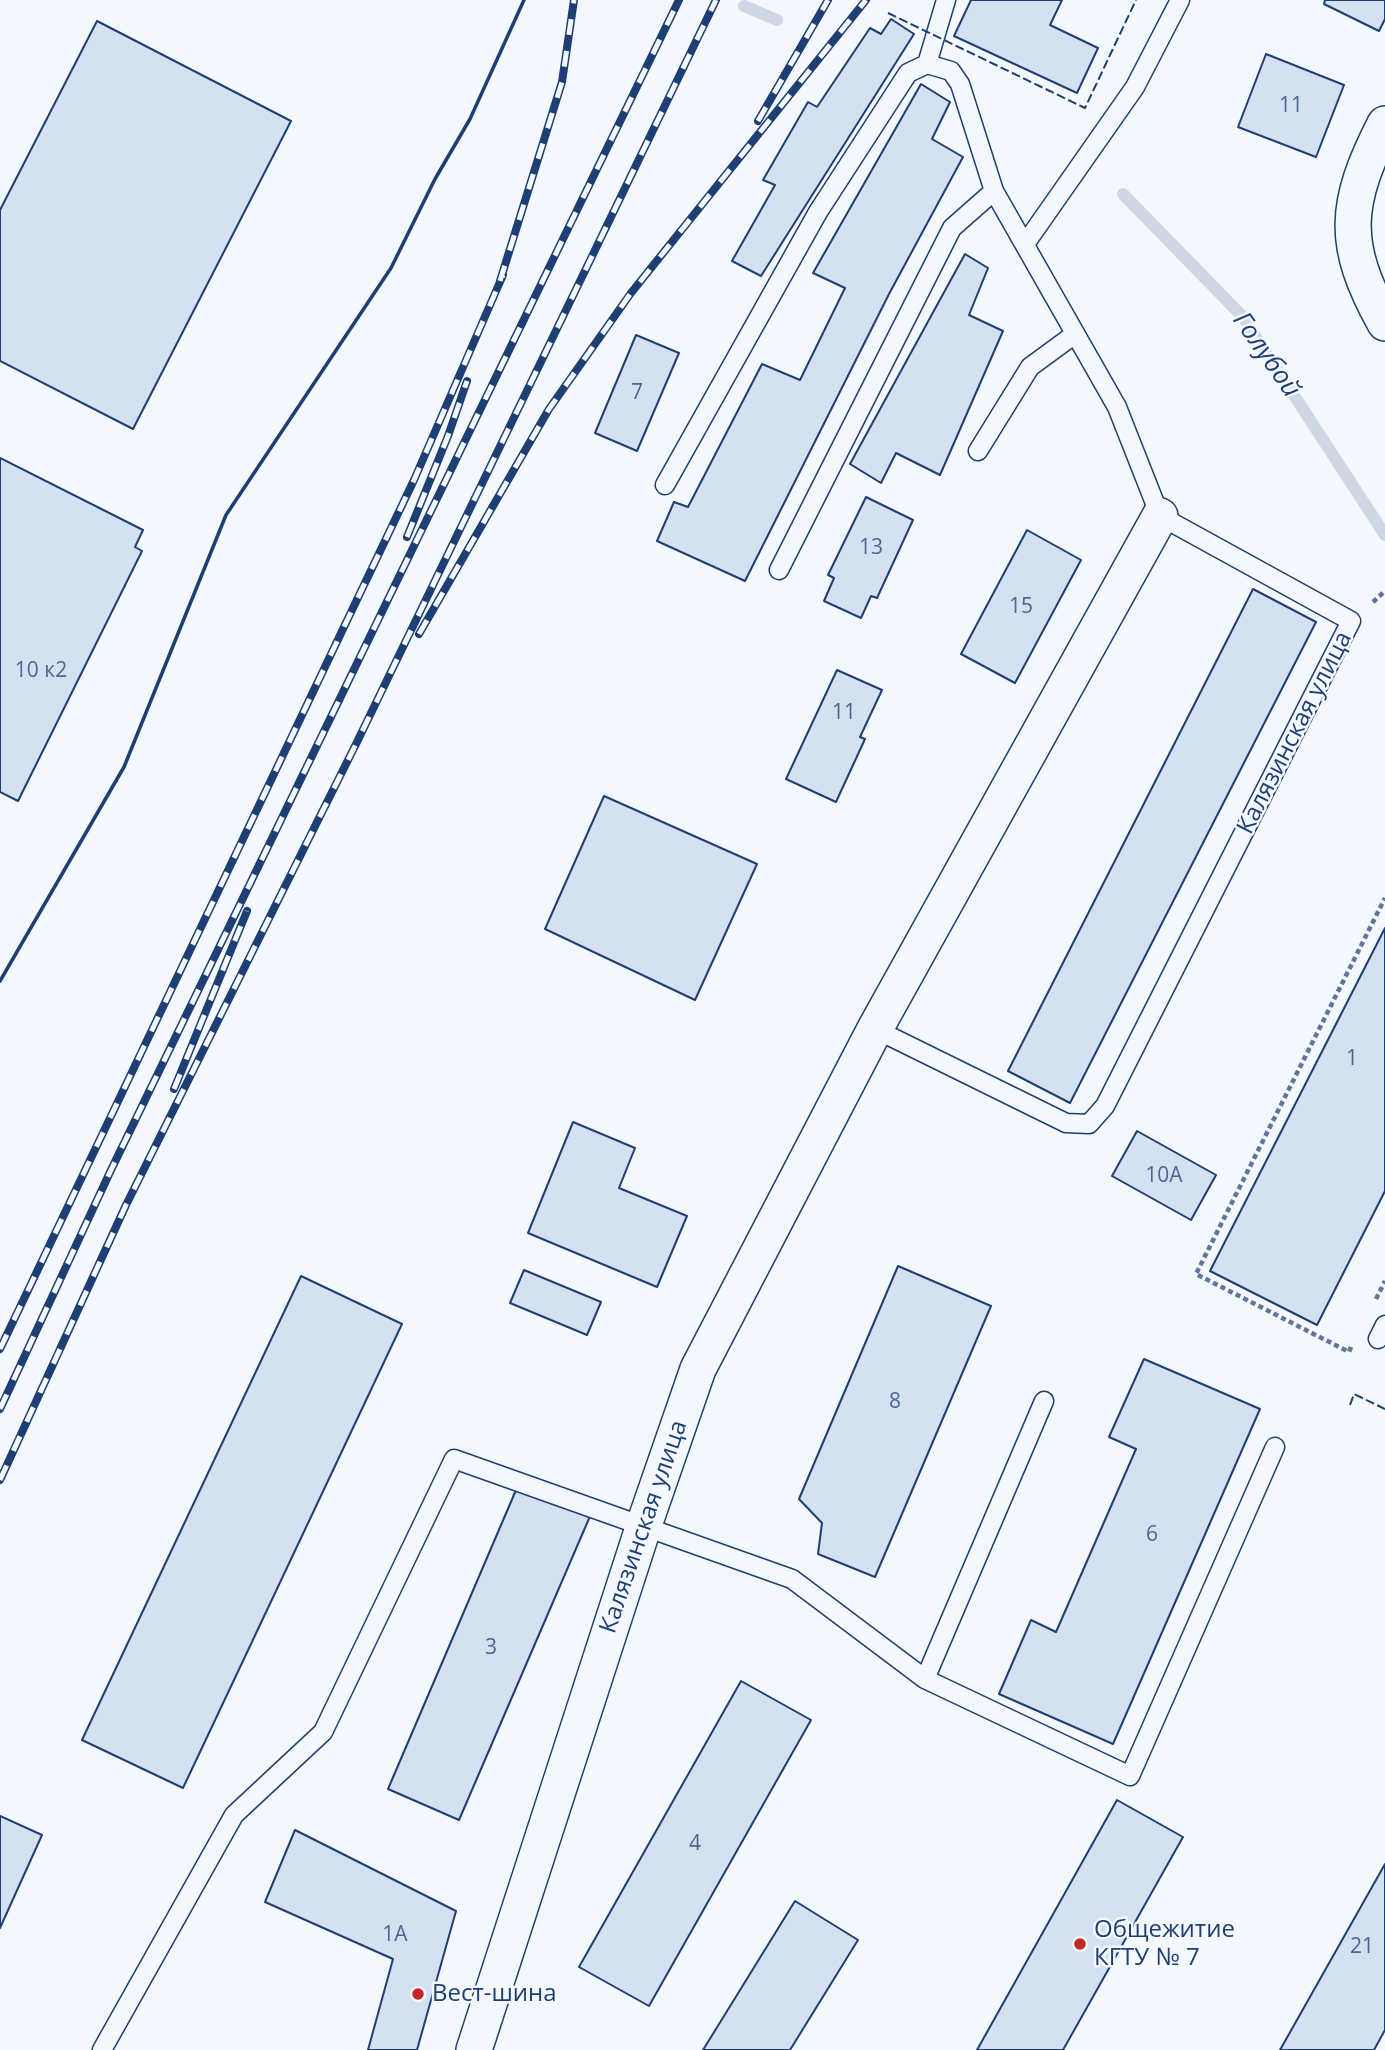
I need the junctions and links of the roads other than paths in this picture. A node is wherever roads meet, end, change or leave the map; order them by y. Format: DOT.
graph roads {
  1 [pos="946,0"];
  2 [pos="1180,0"];
  3 [pos="927,64"];
  4 [pos="1385,124"];
  5 [pos="993,191"];
  6 [pos="1025,244"];
  7 [pos="1385,323"];
  8 [pos="1075,334"];
  9 [pos="978,451"];
  10 [pos="665,485"];
  11 [pos="1160,516"];
  12 [pos="779,570"];
  13 [pos="876,1029"];
  14 [pos="1044,1401"];
  15 [pos="1275,1447"];
  16 [pos="644,1525"];
  17 [pos="925,1679"];
  18 [pos="102,2050"];
  19 [pos="474,2050"];
  1 -- 3 [label="lane"];
  2 -- 6 [label="lane"];
  3 -- 5 [label="lane"];
  3 -- 10 [label="lane"];
  4 -- 7 [label="street"];
  5 -- 6 [label="lane"];
  5 -- 12 [label="lane"];
  6 -- 8 [label="lane"];
  8 -- 9 [label="lane"];
  8 -- 11 [label="lane"];
  11 -- 13 [label="street, Калязинская улица"];
  11 -- 13 [label="lane, Калязинская улица"];
  13 -- 16 [label="street, Калязинская улица"];
  14 -- 17 [label="lane"];
  15 -- 17 [label="lane"];
  16 -- 17 [label="lane"];
  16 -- 18 [label="lane"];
  16 -- 19 [label="street, Калязинская улица"];
}
